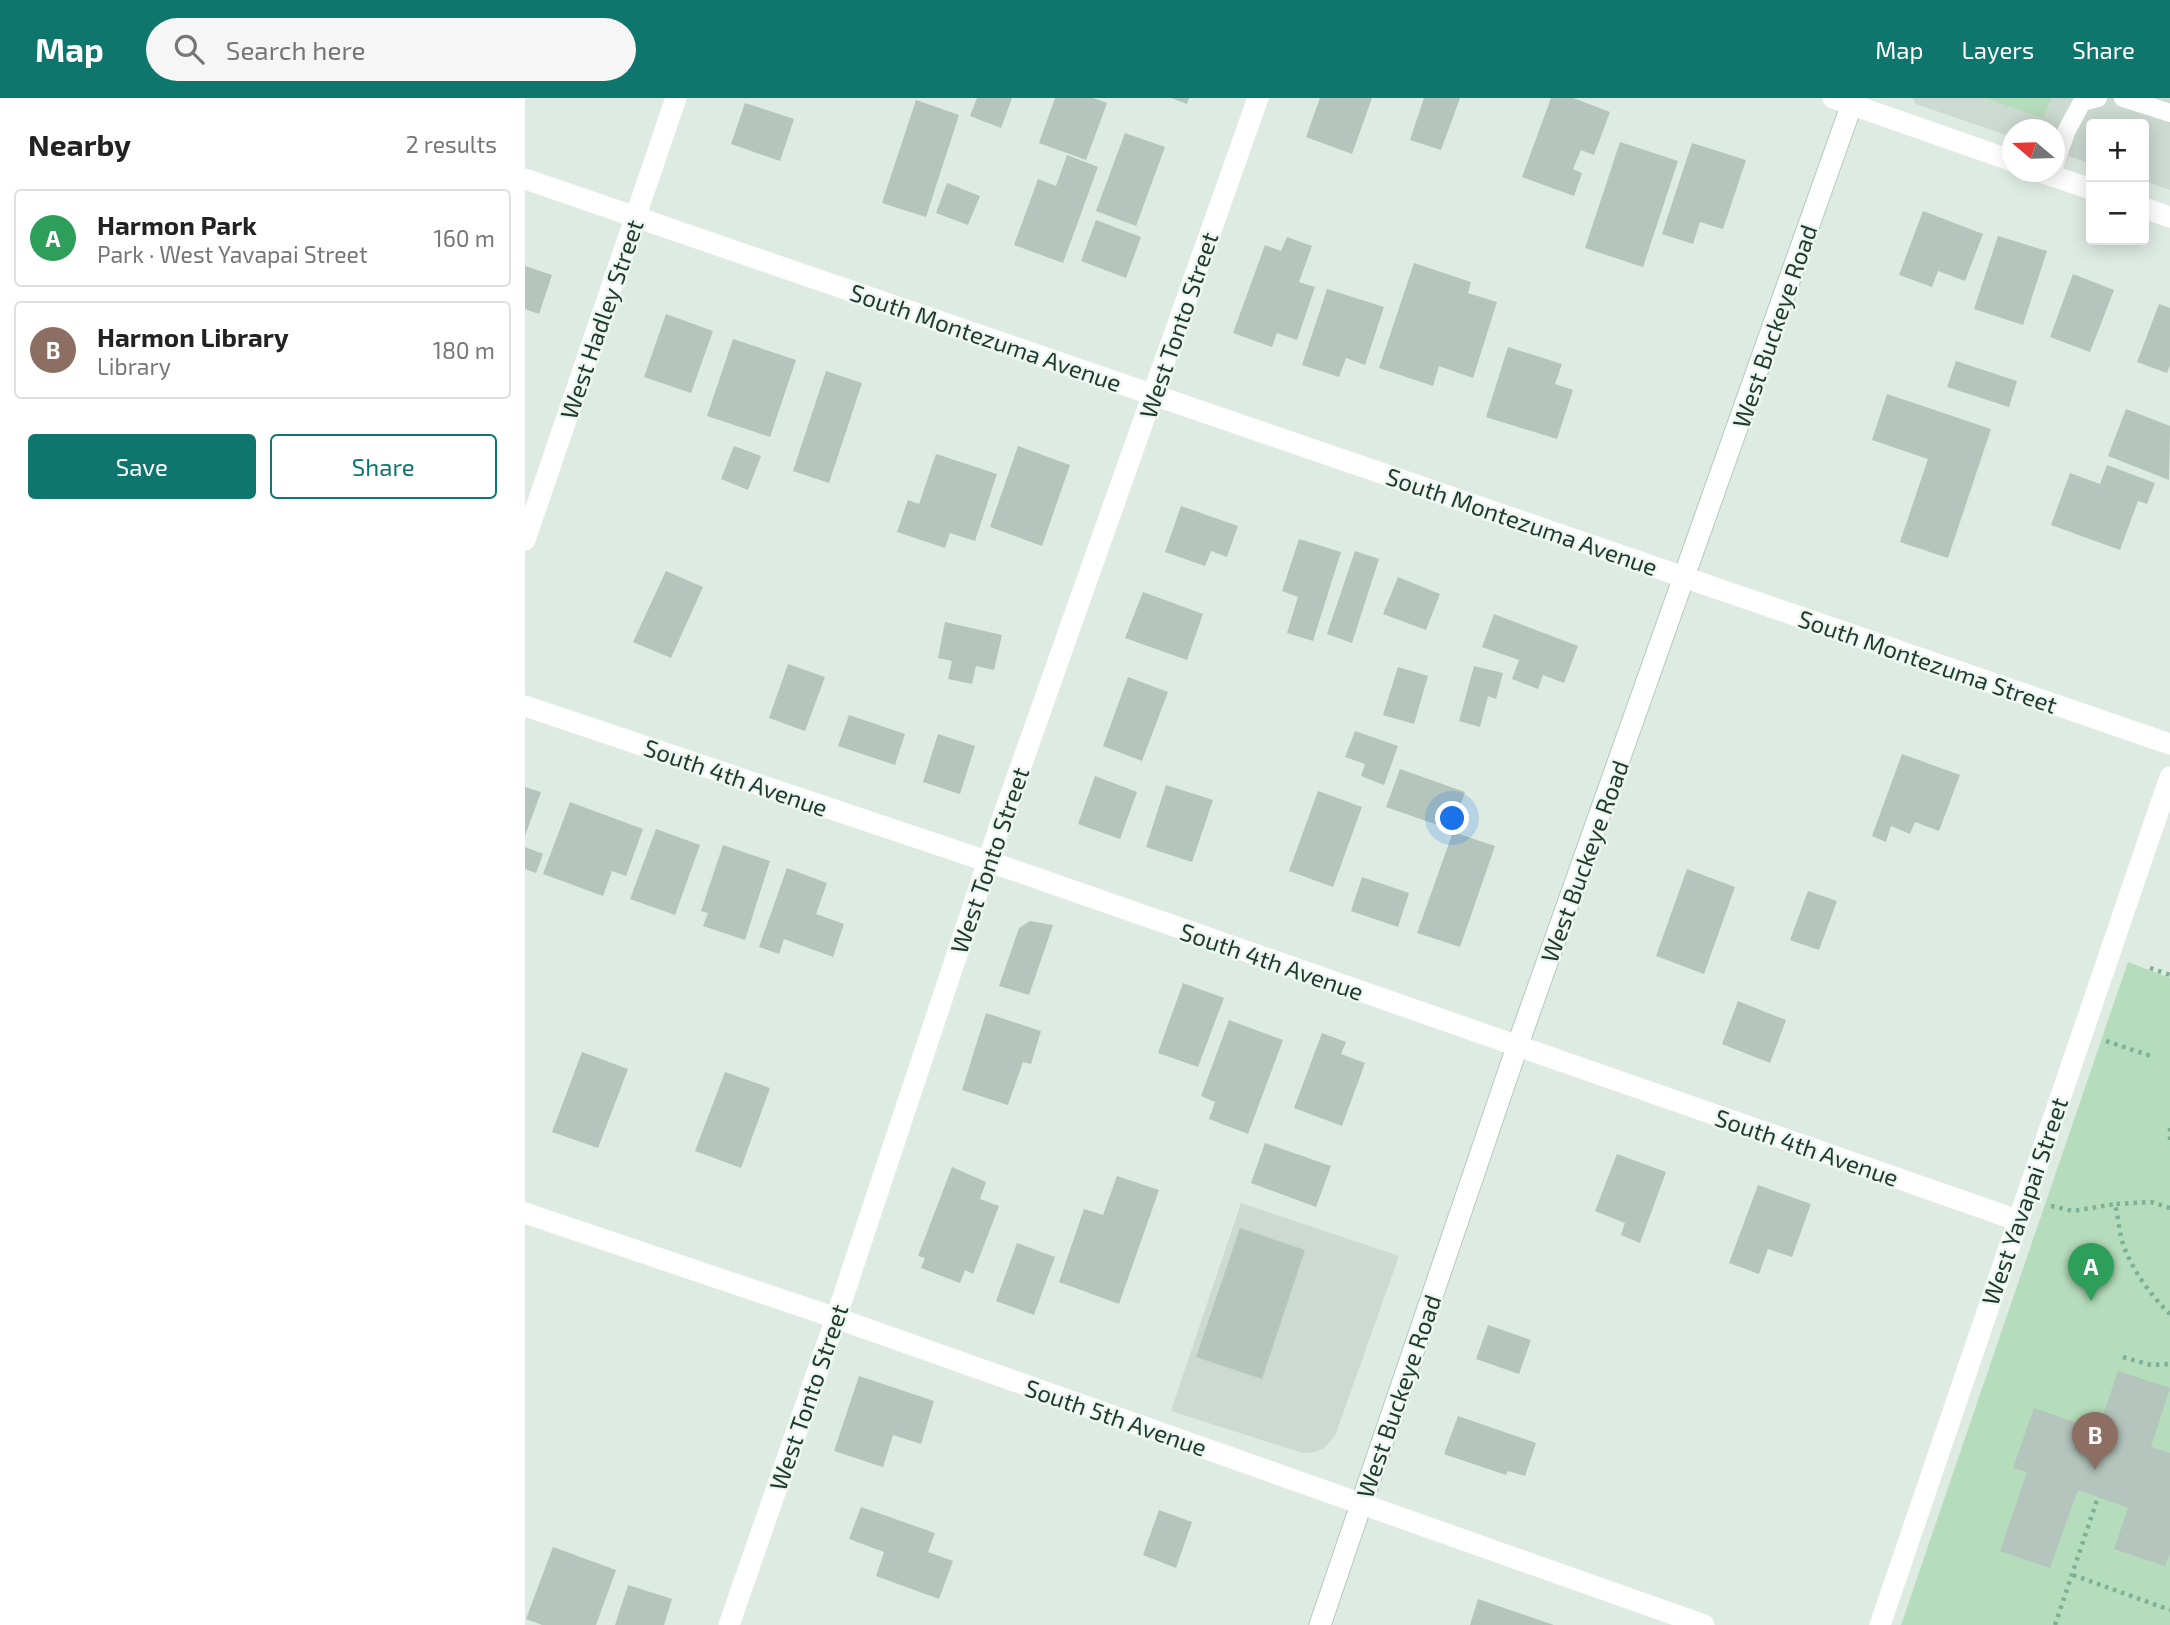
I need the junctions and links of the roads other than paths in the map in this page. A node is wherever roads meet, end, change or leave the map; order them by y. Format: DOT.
graph roads {
  1 [pos="676,98"];
  2 [pos="1258,98"];
  3 [pos="2098,98"];
  4 [pos="2123,98"];
  5 [pos="1846,100"];
  6 [pos="2170,113"];
  7 [pos="2065,134"];
  8 [pos="2002,157"];
  9 [pos="2065,178"];
  10 [pos="525,179"];
  11 [pos="2086,187"];
  12 [pos="2149,210"];
  13 [pos="636,217"];
  14 [pos="2170,217"];
  15 [pos="1153,394"];
  16 [pos="525,540"];
  17 [pos="1686,578"];
  18 [pos="525,706"];
  19 [pos="2170,744"];
  20 [pos="2170,777"];
  21 [pos="988,862"];
  22 [pos="1517,1047"];
  23 [pos="525,1213"];
  24 [pos="2017,1220"];
  25 [pos="836,1318"];
  26 [pos="1361,1504"];
  27 [pos="729,1625"];
  28 [pos="1320,1625"];
  29 [pos="1705,1625"];
  30 [pos="1880,1625"];
  1 -- 13 [label="street, West Hadley Street"];
  2 -- 15 [label="street, West Tonto Street"];
  3 -- 7 [label="lane"];
  4 -- 6 [label="lane"];
  5 -- 8 [label="street"];
  5 -- 17 [label="street, West Buckeye Road"];
  9 -- 11 [label="street"];
  10 -- 13 [label="street, South Montezuma Avenue"];
  12 -- 14 [label="street"];
  13 -- 15 [label="street, South Montezuma Avenue"];
  13 -- 16 [label="street, West Hadley Street"];
  15 -- 17 [label="street, South Montezuma Avenue"];
  15 -- 21 [label="street, West Tonto Street"];
  17 -- 19 [label="street, South Montezuma Street"];
  17 -- 22 [label="street, West Buckeye Road"];
  18 -- 21 [label="street, South 4th Avenue"];
  20 -- 24 [label="street, West Yavapai Street"];
  21 -- 22 [label="street, South 4th Avenue"];
  21 -- 25 [label="street, West Tonto Street"];
  22 -- 24 [label="street, South 4th Avenue"];
  22 -- 26 [label="street, West Buckeye Road"];
  23 -- 25 [label="street, South 5th Avenue"];
  24 -- 30 [label="street, West Yavapai Street"];
  25 -- 26 [label="street, South 5th Avenue"];
  25 -- 27 [label="street, West Tonto Street"];
  26 -- 28 [label="street, West Buckeye Road"];
  26 -- 29 [label="street, South 5th Avenue"];
}
